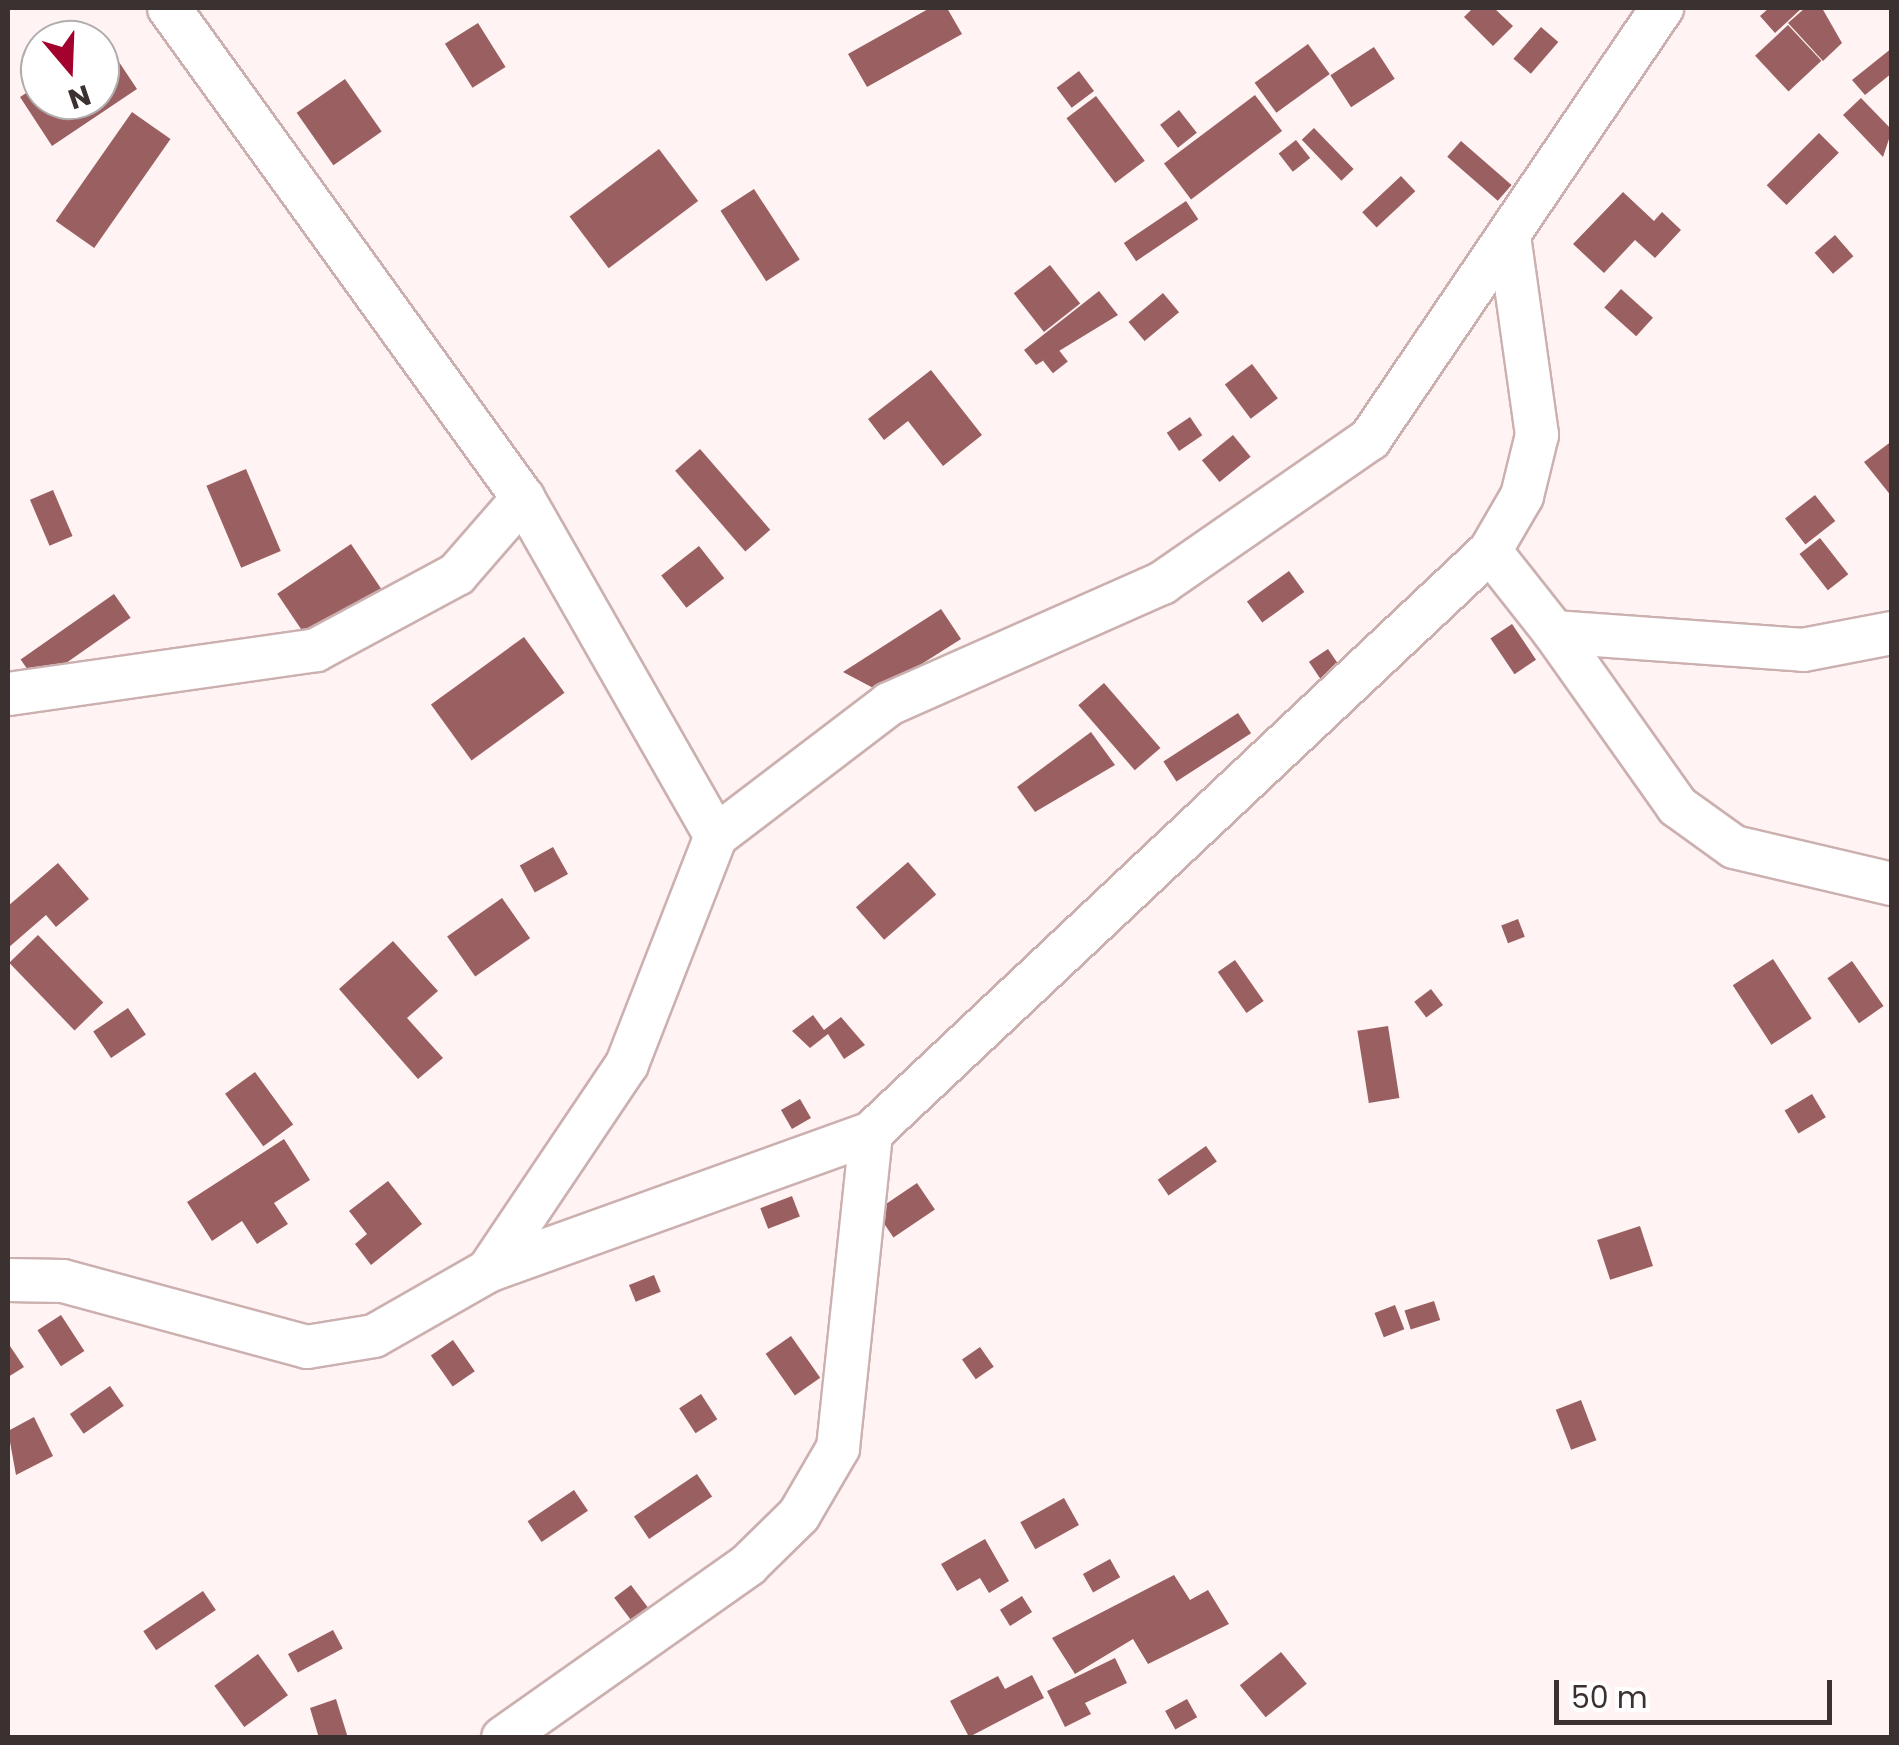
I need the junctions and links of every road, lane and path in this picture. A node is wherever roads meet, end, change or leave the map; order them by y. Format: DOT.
graph roads {
  1 [pos="169,8"];
  2 [pos="1662,8"];
  3 [pos="1510,242"];
  4 [pos="523,498"];
  5 [pos="1490,552"];
  6 [pos="1554,632"];
  7 [pos="1892,634"];
  8 [pos="8,694"];
  9 [pos="716,836"];
  10 [pos="1892,884"];
  11 [pos="871,1133"];
  12 [pos="488,1271"];
  13 [pos="8,1280"];
  14 [pos="503,1738"];
  1 -- 4 [label="street"];
  2 -- 3 [label="street"];
  3 -- 5 [label="street"];
  3 -- 9 [label="street"];
  4 -- 8 [label="street"];
  4 -- 9 [label="street"];
  5 -- 6 [label="street"];
  5 -- 11 [label="street"];
  6 -- 7 [label="street"];
  6 -- 10 [label="street"];
  9 -- 12 [label="street"];
  11 -- 12 [label="street"];
  11 -- 14 [label="street"];
  12 -- 13 [label="street"];
}
